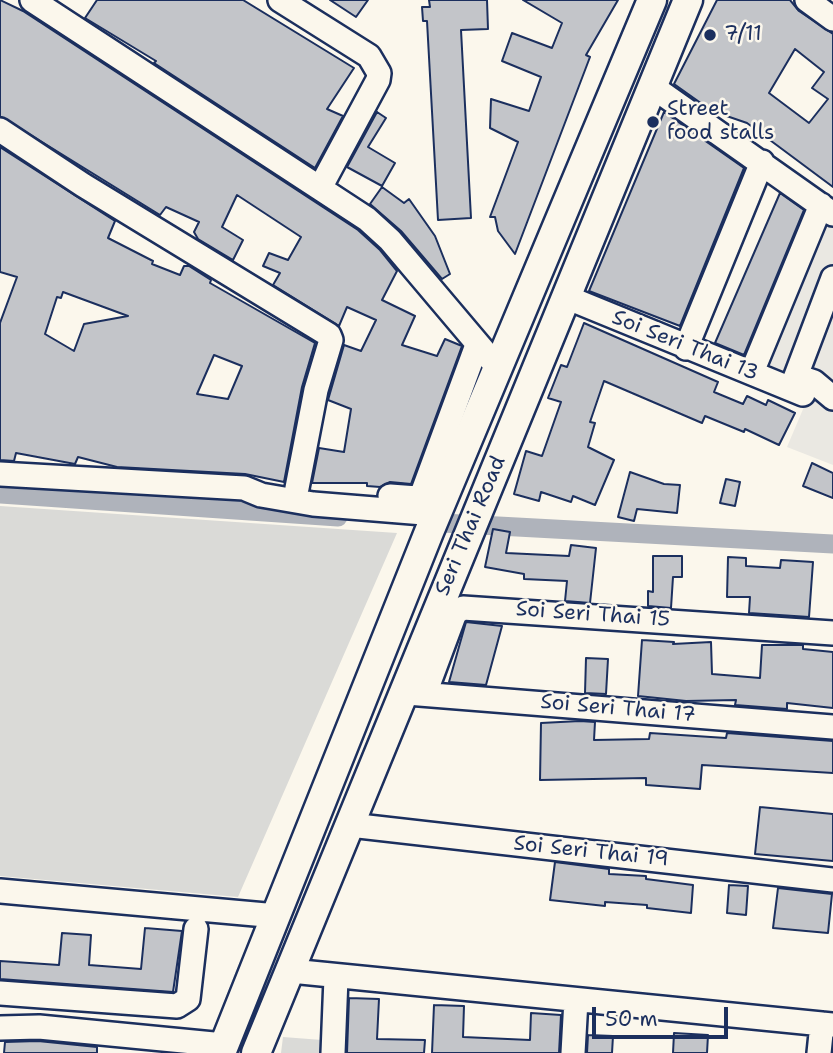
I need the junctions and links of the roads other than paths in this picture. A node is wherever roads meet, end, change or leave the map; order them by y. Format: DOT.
graph roads {
  1 [pos="32,0"];
  2 [pos="280,0"];
  3 [pos="652,0"];
  4 [pos="688,0"];
  5 [pos="807,0"];
  6 [pos="833,19"];
  7 [pos="653,86"];
  8 [pos="0,130"];
  9 [pos="762,162"];
  10 [pos="320,188"];
  11 [pos="827,210"];
  12 [pos="833,278"];
  13 [pos="566,298"];
  14 [pos="477,345"];
  15 [pos="686,348"];
  16 [pos="499,369"];
  17 [pos="752,372"];
  18 [pos="797,386"];
  19 [pos="833,398"];
  20 [pos="0,474"];
  21 [pos="305,496"];
  22 [pos="437,514"];
  23 [pos="833,633"];
  24 [pos="403,692"];
  25 [pos="833,727"];
  26 [pos="350,825"];
  27 [pos="833,880"];
  28 [pos="0,891"];
  29 [pos="277,916"];
  30 [pos="196,929"];
  31 [pos="291,971"];
  32 [pos="337,978"];
  33 [pos="0,993"];
  34 [pos="576,1000"];
  35 [pos="827,1024"];
  36 [pos="0,1028"];
  37 [pos="223,1049"];
  38 [pos="257,1053"];
  39 [pos="333,1053"];
  40 [pos="573,1053"];
  41 [pos="819,1053"];
  1 -- 10 [label="street"];
  2 -- 10 [label="street"];
  3 -- 16 [label="main road, Seri Thai Road"];
  4 -- 7 [label="main road, Seri Thai Road"];
  5 -- 6 [label="street"];
  7 -- 9 [label="street"];
  7 -- 13 [label="main road, Seri Thai Road"];
  8 -- 21 [label="street"];
  9 -- 11 [label="street"];
  9 -- 15 [label="street"];
  10 -- 14 [label="street"];
  11 -- 17 [label="street"];
  12 -- 18 [label="street"];
  13 -- 15 [label="street, Soi Seri Thai 13"];
  13 -- 24 [label="main road, Seri Thai Road"];
  14 -- 16 [label="street"];
  14 -- 21 [label="street"];
  15 -- 17 [label="street, Soi Seri Thai 13"];
  16 -- 22 [label="main road, Seri Thai Road"];
  17 -- 18 [label="street, Soi Seri Thai 13"];
  18 -- 19 [label="street, Soi Seri Thai 13"];
  20 -- 21 [label="street"];
  21 -- 22 [label="street"];
  22 -- 29 [label="main road, Seri Thai Road"];
  23 -- 24 [label="street, Soi Seri Thai 15"];
  24 -- 25 [label="street, Soi Seri Thai 17"];
  24 -- 26 [label="main road, Seri Thai Road"];
  26 -- 27 [label="street, Soi Seri Thai 19"];
  26 -- 31 [label="main road, Seri Thai Road"];
  28 -- 29 [label="street"];
  29 -- 37 [label="main road, Seri Thai Road"];
  30 -- 33 [label="street"];
  31 -- 32 [label="street"];
  31 -- 38 [label="main road, Seri Thai Road"];
  32 -- 34 [label="street"];
  32 -- 39 [label="street"];
  34 -- 35 [label="street"];
  34 -- 40 [label="street"];
  35 -- 41 [label="street"];
  36 -- 37 [label="street"];
}
